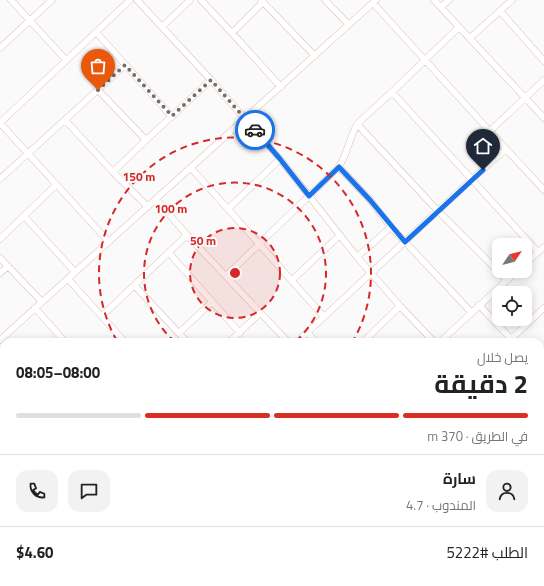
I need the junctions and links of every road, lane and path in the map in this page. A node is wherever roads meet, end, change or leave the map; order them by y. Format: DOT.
graph roads {
  1 [pos="11,0"];
  2 [pos="52,0"];
  3 [pos="130,0"];
  4 [pos="137,0"];
  5 [pos="190,0"];
  6 [pos="201,0"];
  7 [pos="325,0"];
  8 [pos="434,0"];
  9 [pos="449,0"];
  10 [pos="512,0"];
  11 [pos="262,1"];
  12 [pos="375,2"];
  13 [pos="441,7"];
  14 [pos="500,11"];
  15 [pos="30,20"];
  16 [pos="350,25"];
  17 [pos="162,27"];
  18 [pos="459,27"];
  19 [pos="96,32"];
  20 [pos="232,33"];
  21 [pos="470,38"];
  22 [pos="0,48"];
  23 [pos="315,56"];
  24 [pos="66,60"];
  25 [pos="426,60"];
  26 [pos="544,61"];
  27 [pos="125,65"];
  28 [pos="211,80"];
  29 [pos="544,80"];
  30 [pos="280,87"];
  31 [pos="98,90"];
  32 [pos="392,92"];
  33 [pos="525,98"];
  34 [pos="172,116"];
  35 [pos="544,118"];
  36 [pos="245,119"];
  37 [pos="64,120"];
  38 [pos="0,123"];
  39 [pos="357,124"];
  40 [pos="490,132"];
  41 [pos="146,140"];
  42 [pos="506,149"];
  43 [pos="28,154"];
  44 [pos="280,159"];
  45 [pos="339,167"];
  46 [pos="191,168"];
  47 [pos="113,172"];
  48 [pos="0,179"];
  49 [pos="471,180"];
  50 [pos="56,185"];
  51 [pos="544,190"];
  52 [pos="309,196"];
  53 [pos="156,199"];
  54 [pos="148,206"];
  55 [pos="228,209"];
  56 [pos="438,211"];
  57 [pos="24,216"];
  58 [pos="391,227"];
  59 [pos="187,235"];
  60 [pos="340,235"];
  61 [pos="0,239"];
  62 [pos="109,242"];
  63 [pos="405,242"];
  64 [pos="259,243"];
  65 [pos="544,247"];
  66 [pos="538,252"];
  67 [pos="169,253"];
  68 [pos="357,257"];
  69 [pos="0,258"];
  70 [pos="532,258"];
  71 [pos="8,266"];
  72 [pos="75,272"];
  73 [pos="0,273"];
  74 [pos="371,274"];
  75 [pos="226,276"];
  76 [pos="68,279"];
  77 [pos="292,280"];
  78 [pos="507,280"];
  79 [pos="135,286"];
  80 [pos="42,302"];
  81 [pos="212,302"];
  82 [pos="479,305"];
  83 [pos="400,306"];
  84 [pos="35,308"];
  85 [pos="544,308"];
  86 [pos="260,313"];
  87 [pos="472,313"];
  88 [pos="102,316"];
  89 [pos="324,317"];
  90 [pos="307,332"];
  91 [pos="179,333"];
  92 [pos="240,333"];
  93 [pos="2,338"];
  94 [pos="61,338"];
  95 [pos="121,338"];
  96 [pos="183,338"];
  97 [pos="234,338"];
  98 [pos="284,338"];
  99 [pos="300,338"];
  100 [pos="312,338"];
  101 [pos="368,338"];
  102 [pos="430,338"];
  103 [pos="444,338"];
  104 [pos="508,338"];
  105 [pos="514,338"];
  1 -- 15 [label="street"];
  2 -- 15 [label="street"];
  3 -- 19 [label="street"];
  4 -- 17 [label="street"];
  5 -- 17 [label="street"];
  6 -- 20 [label="street"];
  7 -- 16 [label="street"];
  8 -- 13 [label="street"];
  9 -- 13 [label="street"];
  10 -- 14 [label="street"];
  11 -- 20 [label="street"];
  11 -- 23 [label="street"];
  12 -- 16 [label="street"];
  12 -- 25 [label="street"];
  13 -- 18 [label="street"];
  14 -- 21 [label="street"];
  14 -- 26 [label="street"];
  15 -- 22 [label="street"];
  15 -- 24 [label="street"];
  16 -- 23 [label="street"];
  17 -- 28 [label="street"];
  18 -- 21 [label="street"];
  18 -- 25 [label="street"];
  19 -- 24 [label="street"];
  19 -- 27 [label="street"];
  20 -- 30 [label="street"];
  21 -- 33 [label="street"];
  23 -- 30 [label="street"];
  24 -- 38 [label="street"];
  25 -- 32 [label="street"];
  25 -- 40 [label="street"];
  27 -- 31 [label="street"];
  27 -- 34 [label="street"];
  28 -- 34 [label="street"];
  28 -- 36 [label="street"];
  29 -- 33 [label="street"];
  30 -- 36 [label="street"];
  31 -- 37 [label="street"];
  31 -- 41 [label="street"];
  32 -- 39 [label="street"];
  32 -- 49 [label="street"];
  33 -- 35 [label="street"];
  33 -- 40 [label="street"];
  34 -- 41 [label="street"];
  36 -- 44 [label="street"];
  36 -- 46 [label="street"];
  37 -- 43 [label="street"];
  37 -- 47 [label="street"];
  38 -- 43 [label="street"];
  39 -- 45 [label="street"];
  39 -- 56 [label="street"];
  40 -- 42 [label="street"];
  41 -- 47 [label="street"];
  42 -- 49 [label="street"];
  42 -- 51 [label="street"];
  43 -- 48 [label="street"];
  43 -- 50 [label="street"];
  44 -- 52 [label="street"];
  44 -- 55 [label="street"];
  45 -- 52 [label="street"];
  45 -- 58 [label="street"];
  46 -- 53 [label="street"];
  46 -- 55 [label="street"];
  47 -- 54 [label="street"];
  49 -- 56 [label="street"];
  49 -- 66 [label="street"];
  50 -- 57 [label="street"];
  50 -- 62 [label="street"];
  52 -- 60 [label="street"];
  52 -- 64 [label="street"];
  53 -- 54 [label="street"];
  53 -- 59 [label="street"];
  54 -- 62 [label="street"];
  55 -- 64 [label="street"];
  56 -- 63 [label="street"];
  56 -- 78 [label="street"];
  57 -- 61 [label="street"];
  57 -- 72 [label="street"];
  58 -- 63 [label="street"];
  58 -- 68 [label="street"];
  59 -- 67 [label="street"];
  59 -- 75 [label="street"];
  60 -- 68 [label="street"];
  60 -- 77 [label="street"];
  62 -- 72 [label="street"];
  63 -- 74 [label="street"];
  63 -- 87 [label="street"];
  64 -- 75 [label="street"];
  64 -- 77 [label="street"];
  65 -- 66 [label="street"];
  66 -- 70 [label="street"];
  67 -- 79 [label="street"];
  67 -- 81 [label="street"];
  68 -- 74 [label="street"];
  69 -- 71 [label="street"];
  71 -- 73 [label="street"];
  71 -- 80 [label="street"];
  72 -- 76 [label="street"];
  74 -- 83 [label="street"];
  74 -- 89 [label="street"];
  75 -- 86 [label="street"];
  76 -- 80 [label="street"];
  76 -- 88 [label="street"];
  77 -- 89 [label="street"];
  78 -- 82 [label="street"];
  79 -- 88 [label="street"];
  79 -- 91 [label="street"];
  80 -- 84 [label="street"];
  81 -- 91 [label="street"];
  81 -- 92 [label="street"];
  82 -- 87 [label="street"];
  82 -- 104 [label="street"];
  83 -- 101 [label="street"];
  83 -- 102 [label="street"];
  84 -- 93 [label="street"];
  84 -- 94 [label="street"];
  85 -- 105 [label="street"];
  86 -- 92 [label="street"];
  86 -- 98 [label="street"];
  87 -- 103 [label="street"];
  88 -- 95 [label="street"];
  89 -- 90 [label="street"];
  90 -- 99 [label="street"];
  90 -- 100 [label="street"];
  91 -- 96 [label="street"];
  92 -- 97 [label="street"];
}
